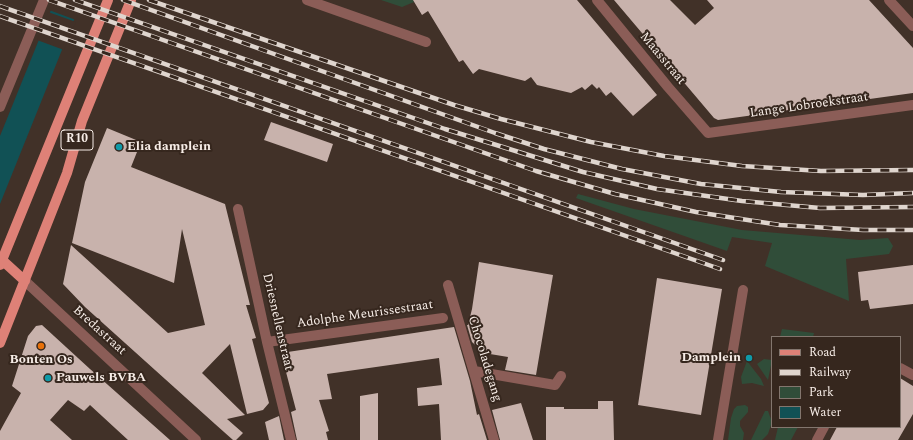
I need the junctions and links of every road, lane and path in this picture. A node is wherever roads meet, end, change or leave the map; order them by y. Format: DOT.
graph roads {
  1 [pos="44,0"];
  2 [pos="108,0"];
  3 [pos="131,0"];
  4 [pos="307,0"];
  5 [pos="597,0"];
  6 [pos="889,0"];
  7 [pos="913,26"];
  8 [pos="426,42"];
  9 [pos="913,105"];
  10 [pos="0,107"];
  11 [pos="708,133"];
  12 [pos="238,209"];
  13 [pos="1,261"];
  14 [pos="25,281"];
  15 [pos="448,285"];
  16 [pos="743,290"];
  17 [pos="443,318"];
  18 [pos="267,342"];
  19 [pos="0,343"];
  20 [pos="901,369"];
  21 [pos="474,371"];
  22 [pos="561,376"];
  23 [pos="913,376"];
  24 [pos="823,428"];
  25 [pos="196,440"];
  26 [pos="291,440"];
  27 [pos="494,440"];
  28 [pos="718,440"];
  29 [pos="817,440"];
  1 -- 10 [label="street"];
  2 -- 13 [label="main road, R10"];
  3 -- 14 [label="main road, R10"];
  4 -- 8 [label="street"];
  5 -- 11 [label="street, Maasstraat"];
  6 -- 7 [label="street"];
  9 -- 11 [label="street, Lange Lobroekstraat"];
  12 -- 18 [label="street, Driesnellenstraat"];
  13 -- 14 [label="main road, Bredastraat"];
  14 -- 19 [label="main road, R10"];
  14 -- 25 [label="street, Bredastraat"];
  15 -- 21 [label="street, Chocoladegang"];
  16 -- 28 [label="street"];
  17 -- 18 [label="street, Adolphe Meurissestraat"];
  18 -- 26 [label="street, Driesnellenstraat"];
  20 -- 23 [label="street"];
  21 -- 22 [label="street"];
  21 -- 27 [label="street, Chocoladegang"];
  24 -- 29 [label="street"];
}
